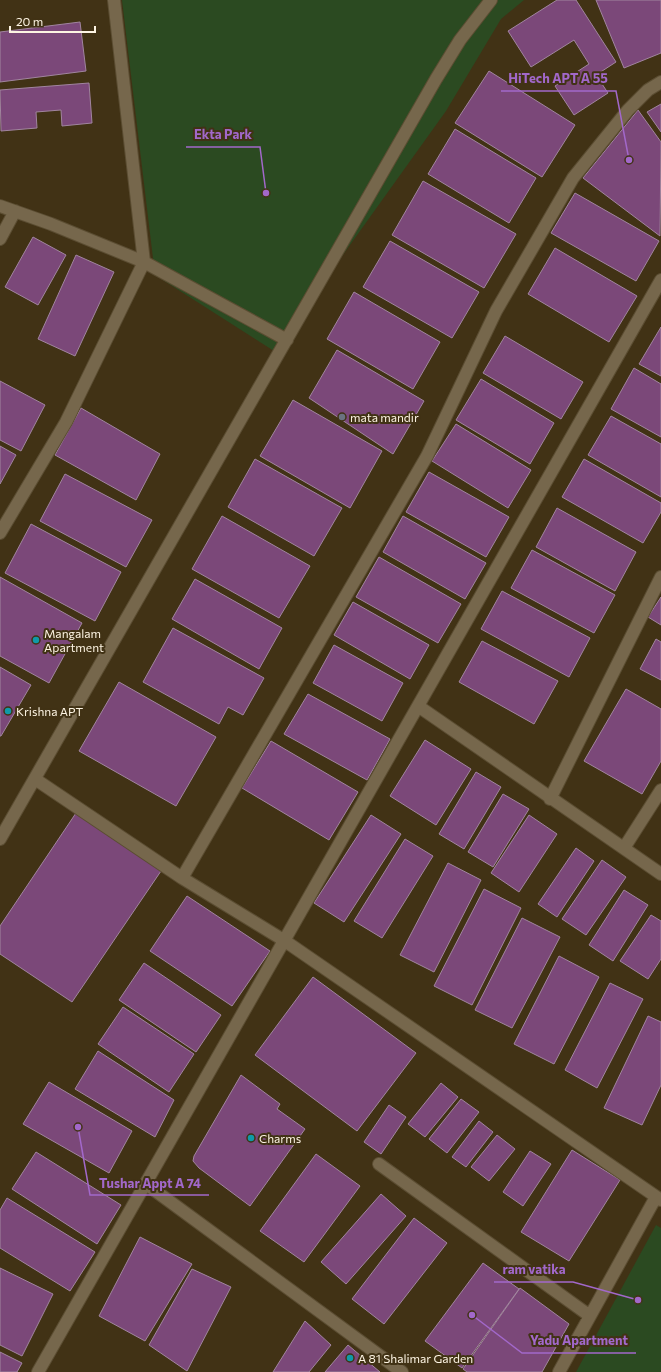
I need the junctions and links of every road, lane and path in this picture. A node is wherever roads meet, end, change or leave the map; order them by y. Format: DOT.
graph roads {
  1 [pos="114,0"];
  2 [pos="491,0"];
  3 [pos="661,82"];
  4 [pos="0,206"];
  5 [pos="15,211"];
  6 [pos="0,239"];
  7 [pos="144,262"];
  8 [pos="661,280"];
  9 [pos="287,340"];
  10 [pos="0,533"];
  11 [pos="661,577"];
  12 [pos="418,706"];
  13 [pos="34,779"];
  14 [pos="661,790"];
  15 [pos="550,799"];
  16 [pos="0,839"];
  17 [pos="624,848"];
  18 [pos="661,874"];
  19 [pos="182,878"];
  20 [pos="285,941"];
  21 [pos="379,1164"];
  22 [pos="146,1184"];
  23 [pos="659,1198"];
  24 [pos="590,1316"];
  25 [pos="38,1372"];
  26 [pos="402,1372"];
  27 [pos="559,1372"];
  1 -- 7 [label="street"];
  2 -- 9 [label="street"];
  3 -- 19 [label="street"];
  4 -- 5 [label="street"];
  5 -- 6 [label="street"];
  5 -- 7 [label="street"];
  7 -- 9 [label="street"];
  7 -- 10 [label="street"];
  8 -- 12 [label="street"];
  9 -- 13 [label="street"];
  11 -- 15 [label="street"];
  12 -- 15 [label="street"];
  12 -- 20 [label="street"];
  13 -- 16 [label="street"];
  13 -- 19 [label="street"];
  14 -- 17 [label="street"];
  15 -- 17 [label="street"];
  17 -- 18 [label="street"];
  19 -- 20 [label="street"];
  20 -- 22 [label="street"];
  20 -- 23 [label="street"];
  21 -- 24 [label="street"];
  22 -- 25 [label="street"];
  22 -- 26 [label="street"];
  23 -- 24 [label="street"];
  24 -- 27 [label="street"];
}
